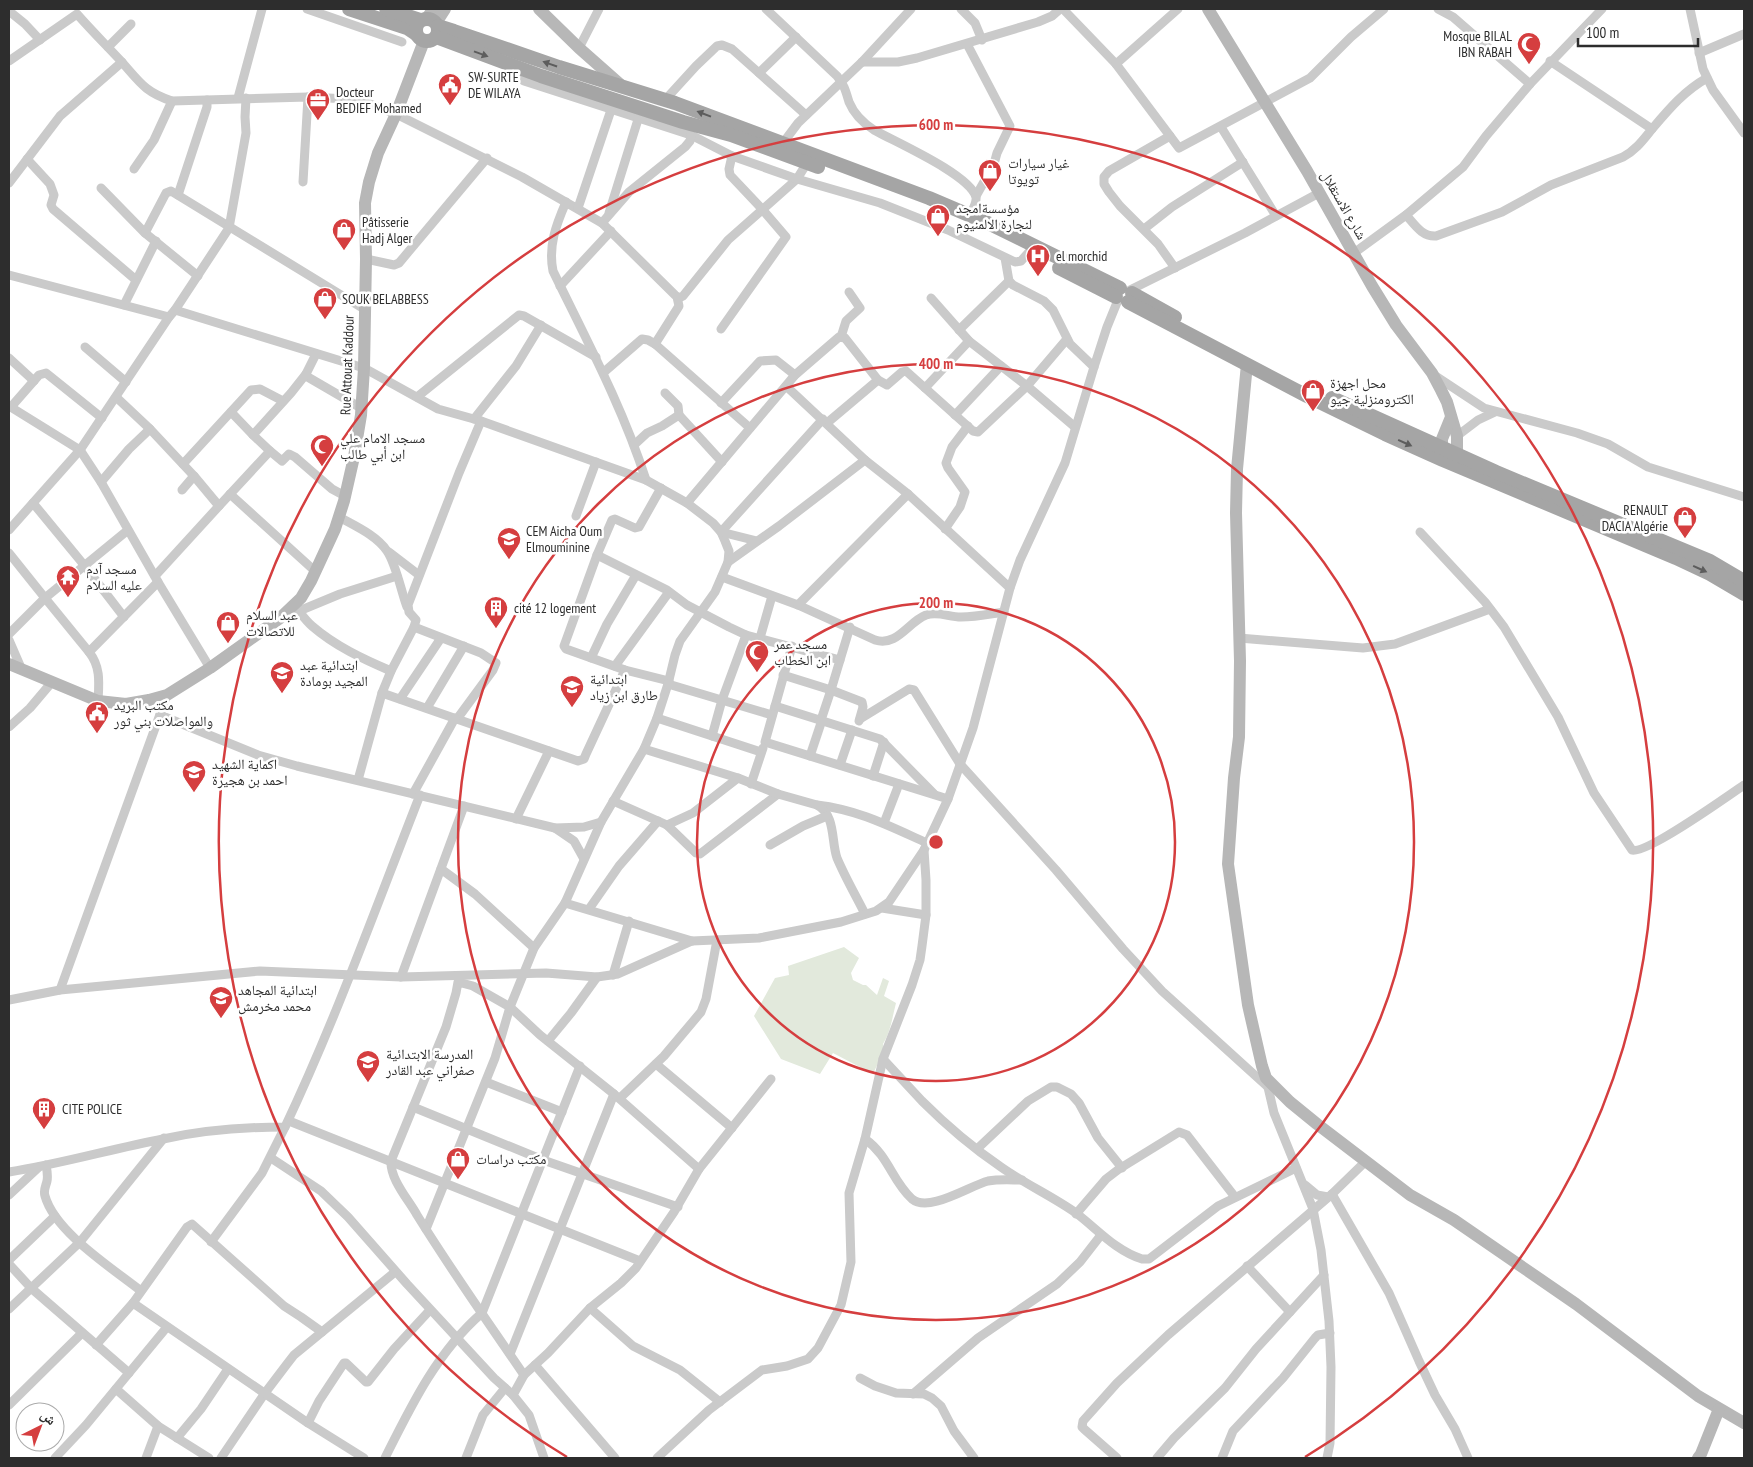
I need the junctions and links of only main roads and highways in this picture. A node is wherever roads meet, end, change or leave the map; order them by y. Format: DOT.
graph roads {
  1 [pos="349,9"];
  2 [pos="386,9"];
  3 [pos="429,26"];
  4 [pos="1124,295"];
  5 [pos="1442,453"];
  6 [pos="1458,460"];
  7 [pos="1744,581"];
  8 [pos="1744,594"];
  1 -- 3 [label="main road"];
  2 -- 3 [label="main road"];
  3 -- 4 [label="main road, one-way"];
  4 -- 3 [label="main road, one-way"];
  4 -- 5 [label="main road"];
  4 -- 5 [label="main road, one-way"];
  5 -- 6 [label="main road"];
  6 -- 7 [label="main road"];
  6 -- 8 [label="main road, one-way"];
}
